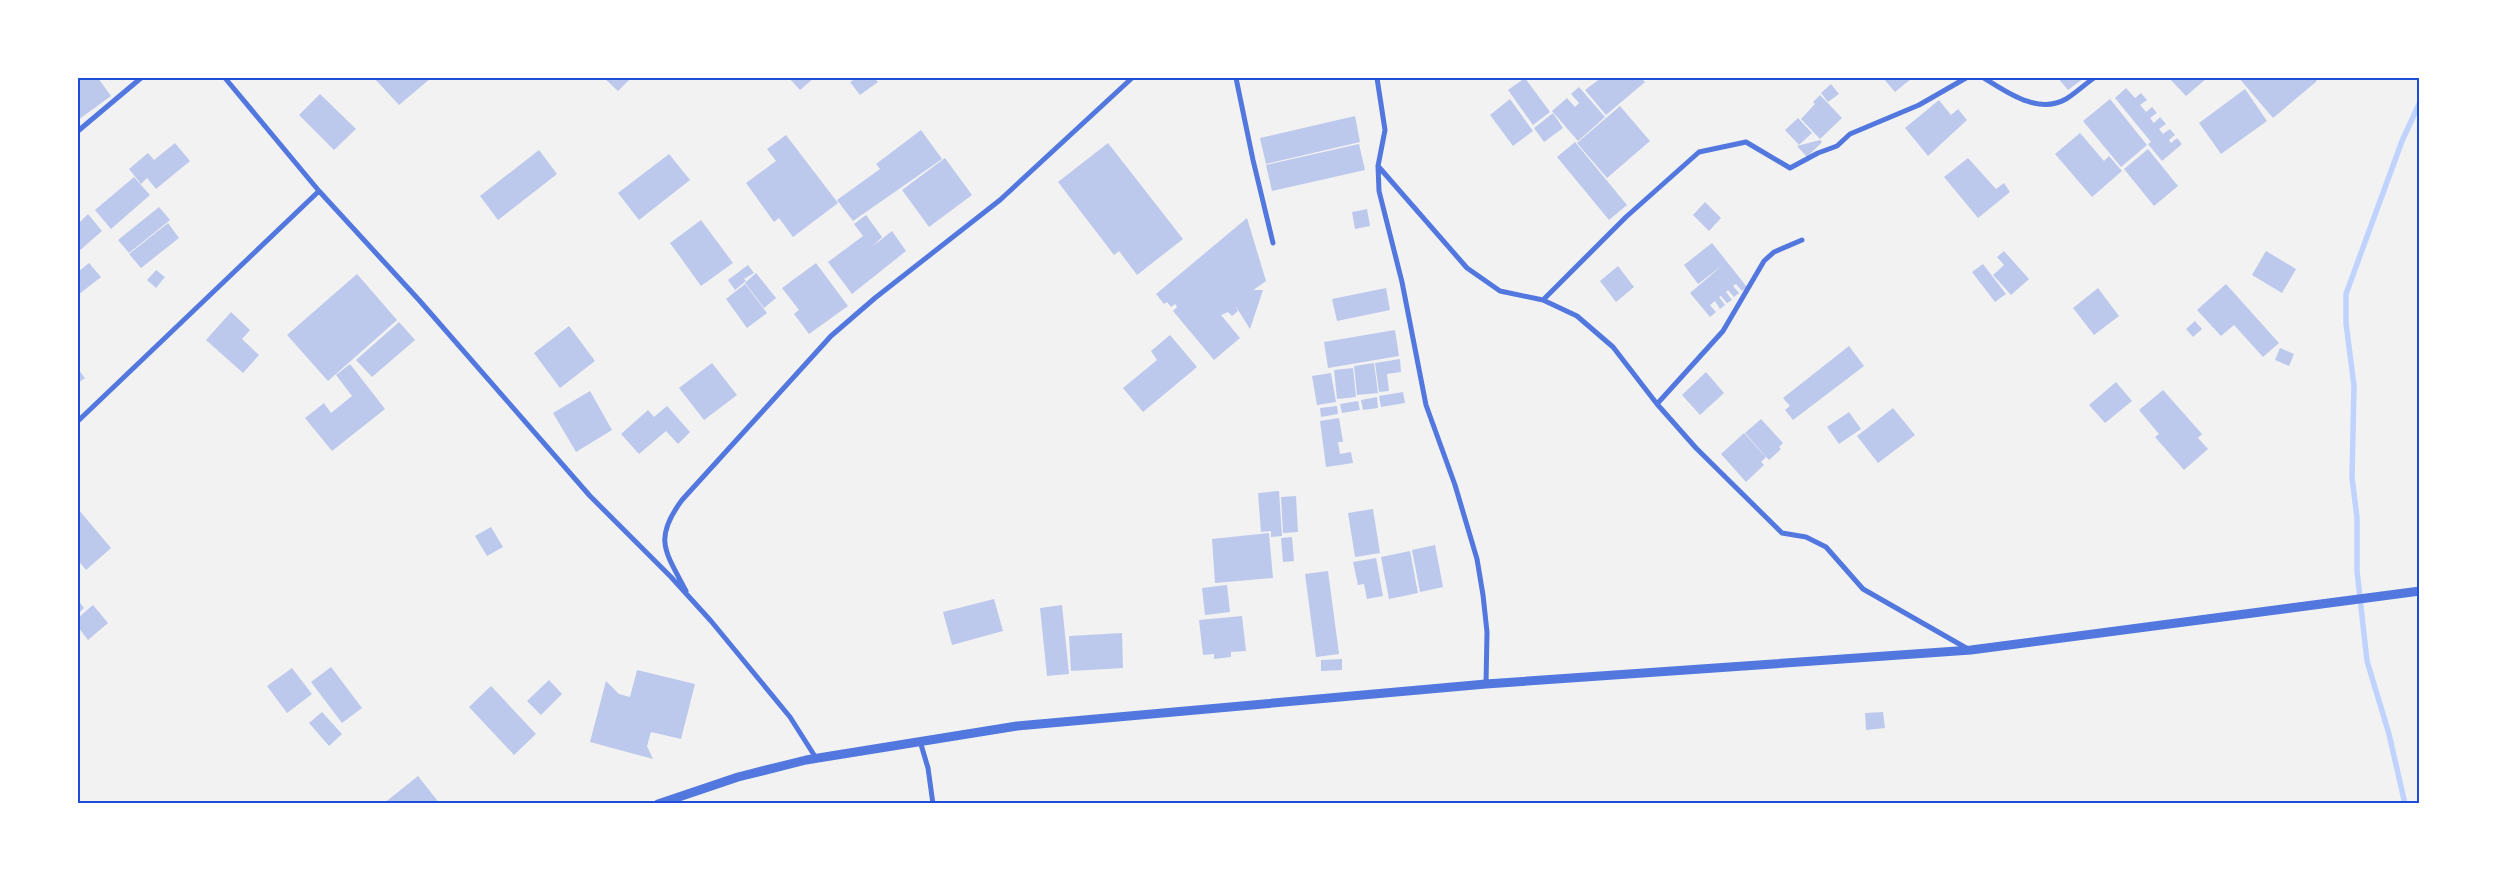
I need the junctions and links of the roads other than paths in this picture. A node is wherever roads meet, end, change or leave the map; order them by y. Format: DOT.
graph roads {
  1 [pos="141,78"];
  2 [pos="225,78"];
  3 [pos="1132,78"];
  4 [pos="1236,78"];
  5 [pos="1377,78"];
  6 [pos="1966,78"];
  7 [pos="1984,78"];
  8 [pos="2094,78"];
  9 [pos="78,131"];
  10 [pos="1378,166"];
  11 [pos="319,192"];
  12 [pos="1802,240"];
  13 [pos="1273,244"];
  14 [pos="1542,300"];
  15 [pos="1657,404"];
  16 [pos="78,421"];
  17 [pos="2420,591"];
  18 [pos="690,598"];
  19 [pos="1971,650"];
  20 [pos="1486,684"];
  21 [pos="920,741"];
  22 [pos="816,758"];
  23 [pos="658,804"];
  24 [pos="933,804"];
  1 -- 9 [label="street"];
  2 -- 11 [label="street"];
  3 -- 18 [label="street"];
  4 -- 13 [label="street"];
  5 -- 10 [label="street"];
  6 -- 14 [label="street"];
  7 -- 8 [label="street"];
  10 -- 14 [label="street"];
  10 -- 20 [label="street"];
  11 -- 16 [label="street"];
  11 -- 18 [label="street"];
  12 -- 15 [label="street"];
  14 -- 15 [label="street"];
  15 -- 19 [label="street"];
  17 -- 19 [label="street"];
  18 -- 22 [label="street"];
  19 -- 20 [label="street"];
  20 -- 21 [label="street"];
  21 -- 22 [label="street"];
  21 -- 24 [label="street"];
  22 -- 23 [label="street"];
}
